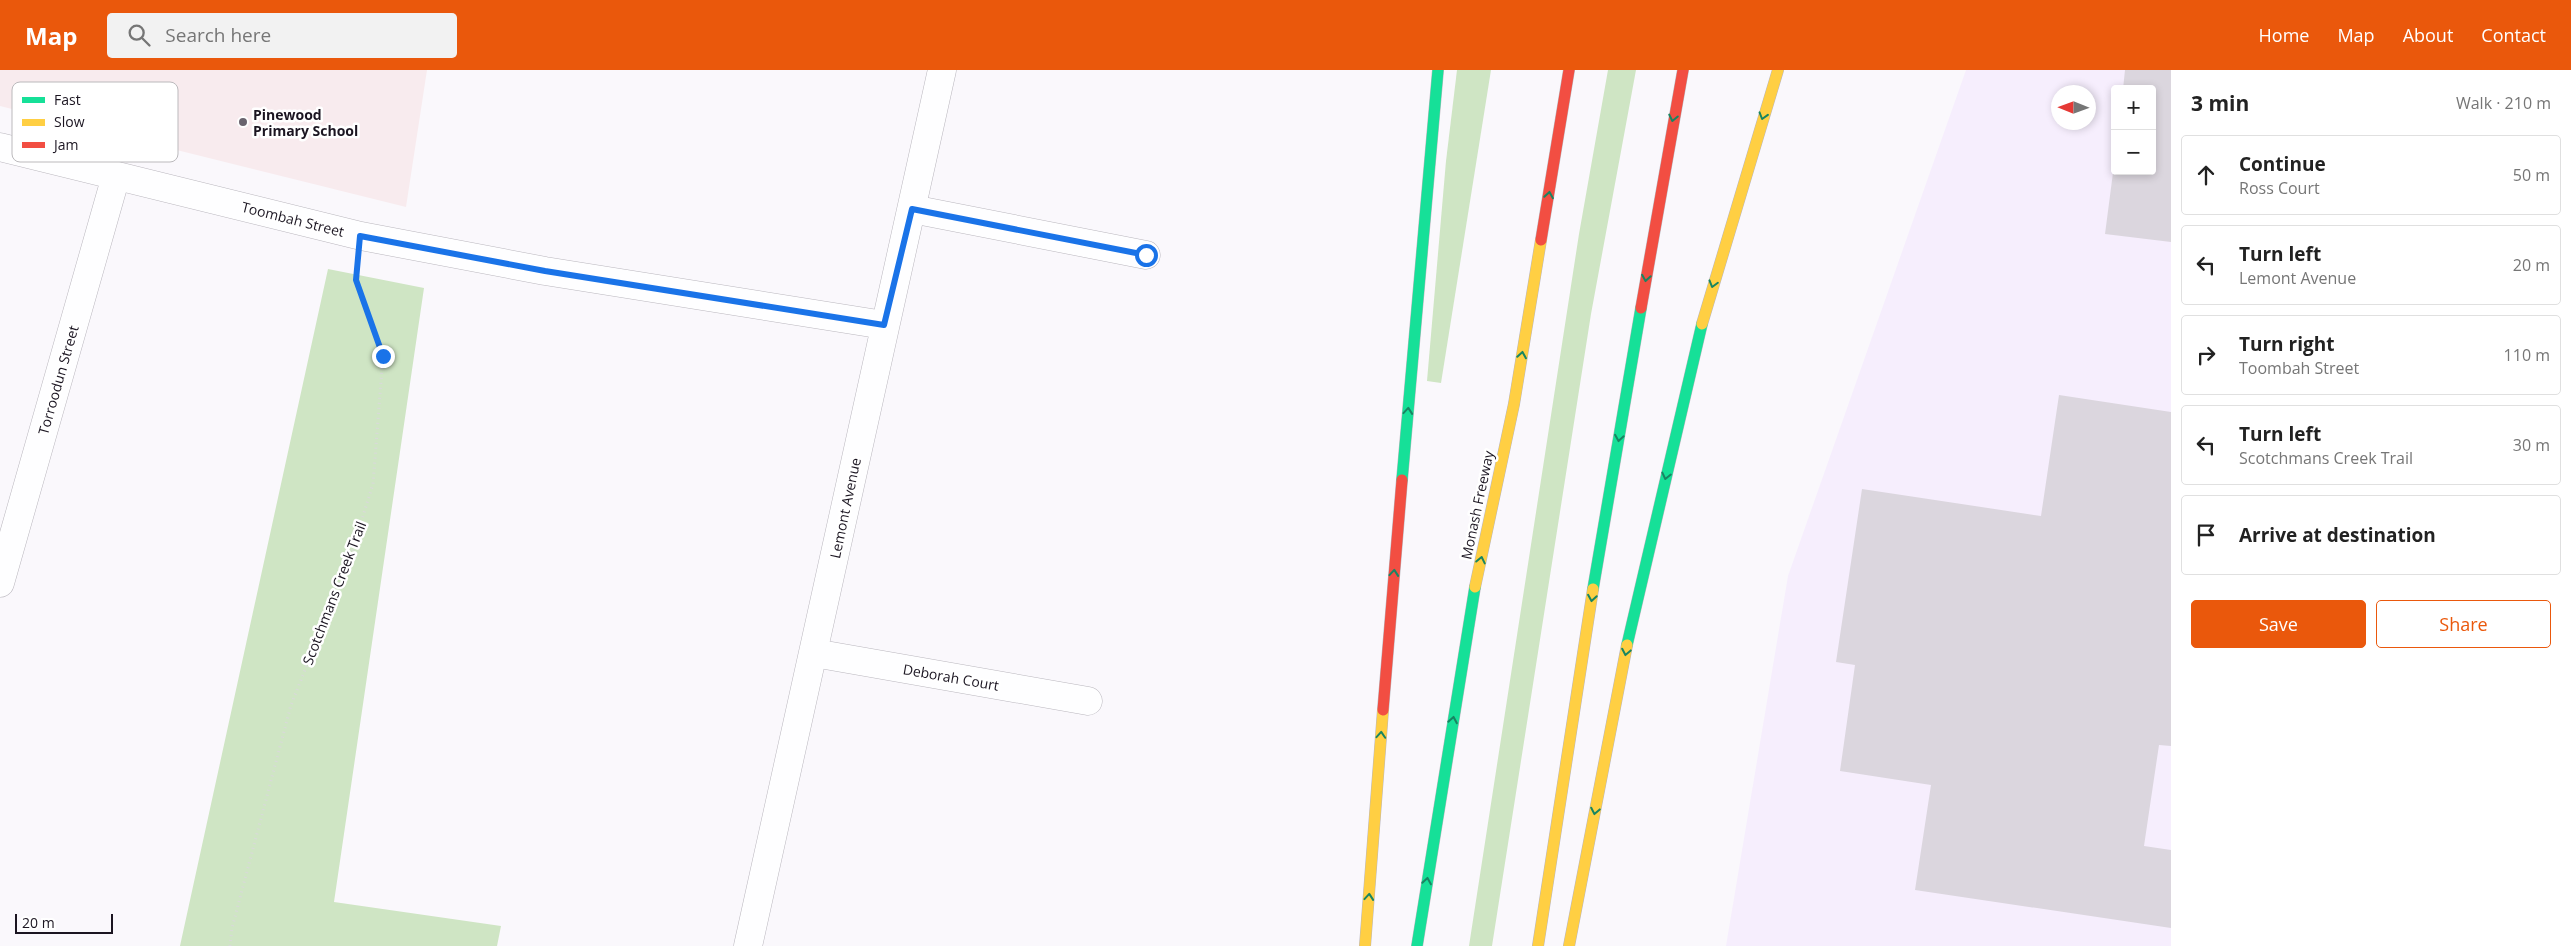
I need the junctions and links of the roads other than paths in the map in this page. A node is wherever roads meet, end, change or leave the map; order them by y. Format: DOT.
graph roads {
  1 [pos="942,70"];
  2 [pos="1438,70"];
  3 [pos="1570,70"];
  4 [pos="1683,70"];
  5 [pos="1778,70"];
  6 [pos="60,162"];
  7 [pos="116,176"];
  8 [pos="912,209"];
  9 [pos="1146,255"];
  10 [pos="884,325"];
  11 [pos="0,583"];
  12 [pos="814,653"];
  13 [pos="1088,701"];
  14 [pos="748,946"];
  15 [pos="1365,946"];
  16 [pos="1417,946"];
  17 [pos="1538,946"];
  18 [pos="1569,946"];
  1 -- 8 [label="street, Lemont Avenue"];
  15 -- 2 [label="highway, one-way"];
  16 -- 3 [label="highway, Monash Freeway, one-way"];
  4 -- 17 [label="highway, one-way"];
  5 -- 18 [label="highway, one-way"];
  6 -- 7 [label="street, Toombah Street"];
  7 -- 10 [label="street, Toombah Street"];
  7 -- 11 [label="street, Torroodun Street"];
  8 -- 9 [label="street"];
  8 -- 10 [label="street, Lemont Avenue"];
  10 -- 12 [label="street, Lemont Avenue"];
  12 -- 13 [label="street, Deborah Court"];
  12 -- 14 [label="street, Lemont Avenue"];
}
